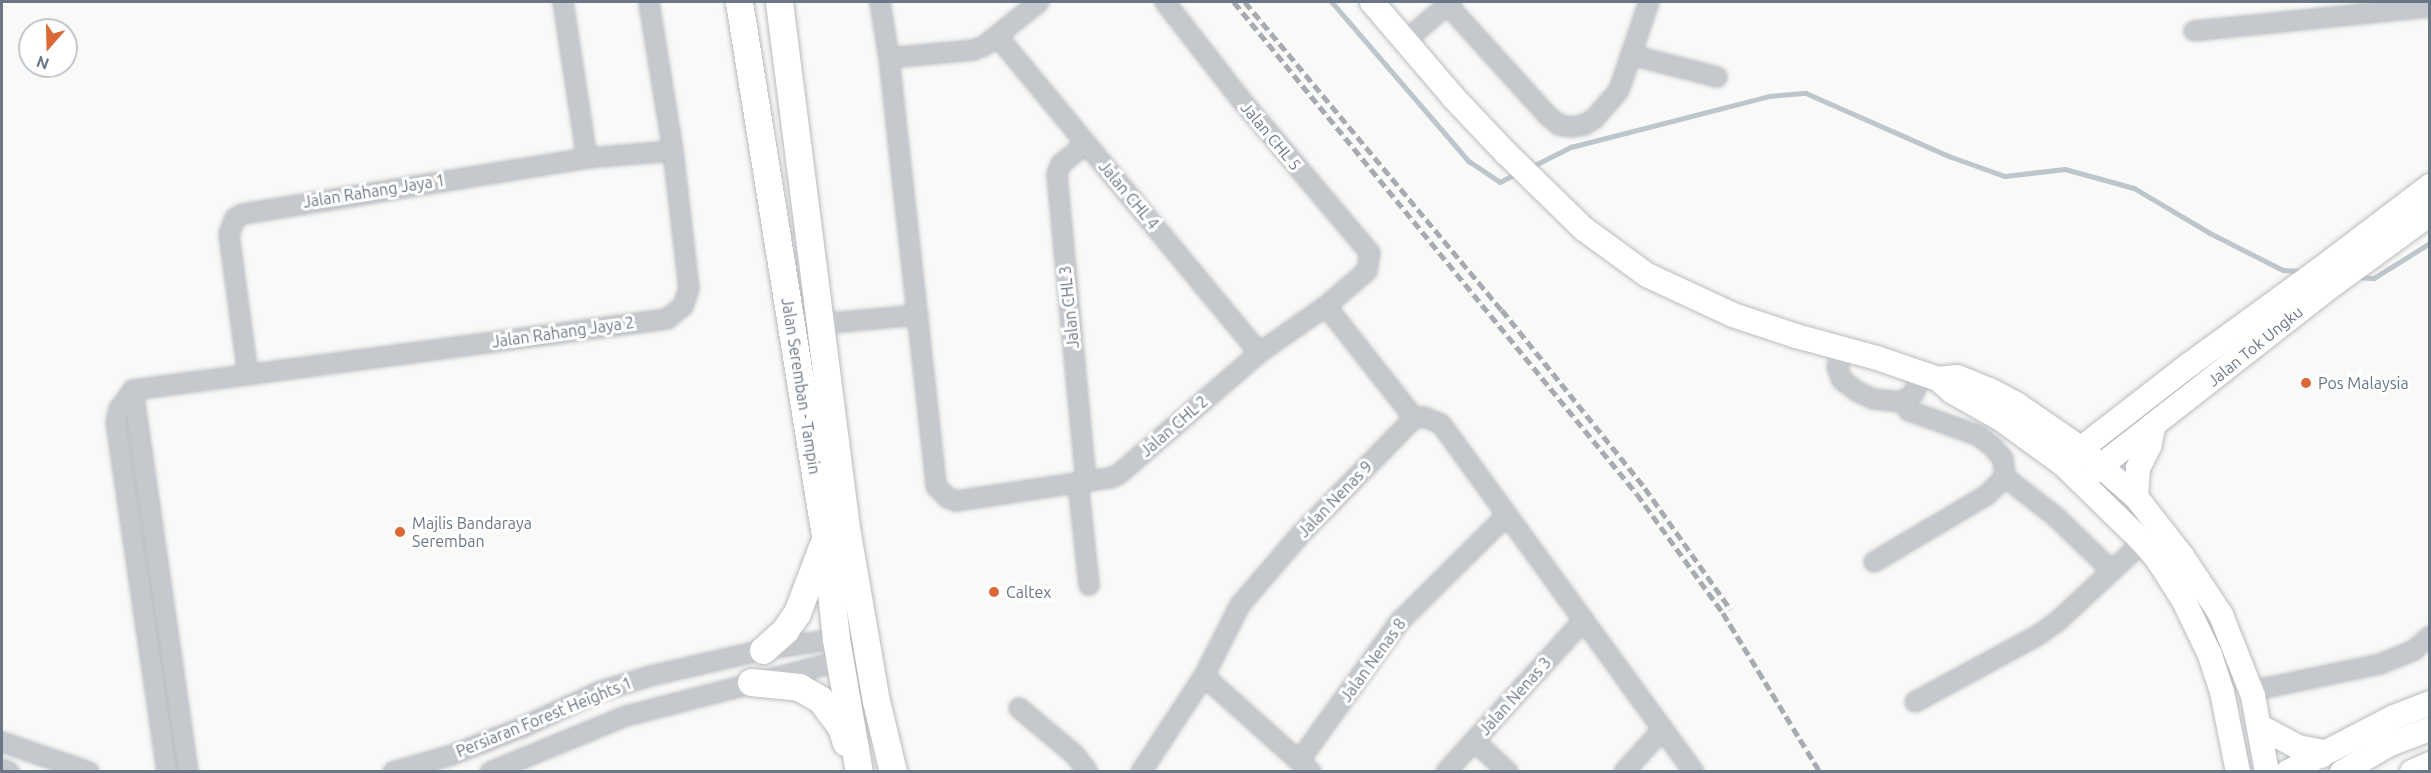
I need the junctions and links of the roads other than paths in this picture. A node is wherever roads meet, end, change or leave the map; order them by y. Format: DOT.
graph roads {
  1 [pos="563,2"];
  2 [pos="649,2"];
  3 [pos="739,2"];
  4 [pos="779,2"];
  5 [pos="880,2"];
  6 [pos="1039,2"];
  7 [pos="1165,2"];
  8 [pos="1372,2"];
  9 [pos="1448,3"];
  10 [pos="1643,3"];
  11 [pos="2430,7"];
  12 [pos="2194,31"];
  13 [pos="998,37"];
  14 [pos="1405,41"];
  15 [pos="1631,55"];
  16 [pos="889,58"];
  17 [pos="1717,77"];
  18 [pos="1086,144"];
  19 [pos="673,151"];
  20 [pos="587,158"];
  21 [pos="2430,186"];
  22 [pos="2430,214"];
  23 [pos="2345,263"];
  24 [pos="1367,271"];
  25 [pos="2321,282"];
  26 [pos="1326,306"];
  27 [pos="918,315"];
  28 [pos="820,324"];
  29 [pos="1843,349"];
  30 [pos="1259,353"];
  31 [pos="248,375"];
  32 [pos="1930,376"];
  33 [pos="133,390"];
  34 [pos="1902,402"];
  35 [pos="1414,418"];
  36 [pos="2154,425"];
  37 [pos="2072,456"];
  38 [pos="2091,473"];
  39 [pos="2005,477"];
  40 [pos="1082,483"];
  41 [pos="2136,497"];
  42 [pos="1506,516"];
  43 [pos="825,536"];
  44 [pos="2143,542"];
  45 [pos="1874,562"];
  46 [pos="2112,571"];
  47 [pos="1089,585"];
  48 [pos="1584,620"];
  49 [pos="2430,636"];
  50 [pos="763,650"];
  51 [pos="838,650"];
  52 [pos="1204,676"];
  53 [pos="751,682"];
  54 [pos="2251,691"];
  55 [pos="1915,702"];
  56 [pos="2430,703"];
  57 [pos="1019,708"];
  58 [pos="2259,726"];
  59 [pos="1663,729"];
  60 [pos="2430,729"];
  61 [pos="1474,741"];
  62 [pos="2,742"];
  63 [pos="2320,762"];
  64 [pos="2430,764"];
  65 [pos="1305,766"];
  66 [pos="2,769"];
  67 [pos="165,769"];
  68 [pos="9,771"];
  69 [pos="89,771"];
  70 [pos="189,771"];
  71 [pos="393,771"];
  72 [pos="490,771"];
  73 [pos="858,771"];
  74 [pos="892,771"];
  75 [pos="1088,771"];
  76 [pos="1141,771"];
  77 [pos="1446,771"];
  78 [pos="1508,771"];
  79 [pos="1624,771"];
  80 [pos="1694,771"];
  81 [pos="2238,771"];
  82 [pos="2267,771"];
  83 [pos="2288,771"];
  84 [pos="2342,771"];
  85 [pos="2412,771"];
  1 -- 20 [label="street"];
  2 -- 19 [label="street, Jalan Rahang Jaya 2"];
  3 -- 43 [label="highway, Jalan Seremban - Tampin"];
  4 -- 28 [label="highway, Jalan Seremban - Tampin"];
  5 -- 16 [label="street"];
  6 -- 13 [label="street"];
  7 -- 24 [label="street, Jalan CHL 5"];
  8 -- 14 [label="main road"];
  9 -- 14 [label="street"];
  9 -- 15 [label="street"];
  10 -- 15 [label="street"];
  11 -- 12 [label="street"];
  13 -- 16 [label="street"];
  13 -- 18 [label="street, Jalan CHL 4"];
  14 -- 29 [label="main road"];
  15 -- 17 [label="street"];
  16 -- 27 [label="street"];
  18 -- 30 [label="street, Jalan CHL 4"];
  18 -- 40 [label="street, Jalan CHL 3"];
  19 -- 20 [label="street, Jalan Rahang Jaya 1"];
  19 -- 31 [label="street, Jalan Rahang Jaya 2"];
  20 -- 31 [label="street, Jalan Rahang Jaya 1"];
  21 -- 23 [label="main road"];
  22 -- 23 [label="main road"];
  23 -- 25 [label="main road"];
  24 -- 26 [label="street, Jalan CHL 2"];
  25 -- 36 [label="main road, Jalan Tok Ungku"];
  25 -- 37 [label="main road"];
  26 -- 30 [label="street, Jalan CHL 2"];
  26 -- 35 [label="street"];
  27 -- 28 [label="street"];
  27 -- 40 [label="street, Jalan CHL 2"];
  28 -- 74 [label="highway, Jalan Seremban - Tampin"];
  29 -- 32 [label="main road"];
  29 -- 34 [label="street"];
  30 -- 40 [label="street, Jalan CHL 2"];
  31 -- 33 [label="street, Jalan Rahang Jaya 2"];
  32 -- 34 [label="street"];
  32 -- 37 [label="main road"];
  33 -- 67 [label="street"];
  33 -- 70 [label="street"];
  34 -- 39 [label="street"];
  35 -- 42 [label="street"];
  35 -- 52 [label="street, Jalan Nenas 9"];
  36 -- 38 [label="main road, Jalan Tok Ungku"];
  36 -- 41 [label="main road"];
  37 -- 38 [label="main road"];
  38 -- 41 [label="main road"];
  38 -- 44 [label="main road"];
  39 -- 45 [label="street"];
  39 -- 46 [label="street"];
  40 -- 47 [label="street, Jalan CHL 3"];
  41 -- 54 [label="main road"];
  42 -- 48 [label="street"];
  42 -- 65 [label="street, Jalan Nenas 8"];
  43 -- 50 [label="highway"];
  43 -- 51 [label="highway, Jalan Seremban - Tampin"];
  44 -- 46 [label="street"];
  44 -- 81 [label="main road"];
  46 -- 55 [label="street"];
  48 -- 59 [label="street"];
  48 -- 61 [label="street, Jalan Nenas 3"];
  49 -- 54 [label="street"];
  50 -- 51 [label="street, Persiaran Forest Heights 1"];
  50 -- 71 [label="street, Persiaran Forest Heights 1"];
  51 -- 53 [label="street, Persiaran Forest Heights 1"];
  51 -- 73 [label="highway, Jalan Seremban - Tampin"];
  52 -- 65 [label="street"];
  52 -- 76 [label="street, Jalan Nenas 9"];
  53 -- 72 [label="street, Persiaran Forest Heights 1"];
  53 -- 73 [label="highway"];
  54 -- 58 [label="main road"];
  56 -- 63 [label="main road"];
  57 -- 75 [label="street"];
  58 -- 63 [label="main road"];
  58 -- 82 [label="main road"];
  59 -- 79 [label="street"];
  59 -- 80 [label="street"];
  60 -- 84 [label="main road"];
  61 -- 77 [label="street, Jalan Nenas 3"];
  61 -- 78 [label="street"];
  62 -- 69 [label="street"];
  63 -- 83 [label="main road"];
  64 -- 85 [label="main road"];
  66 -- 68 [label="street"];
}
